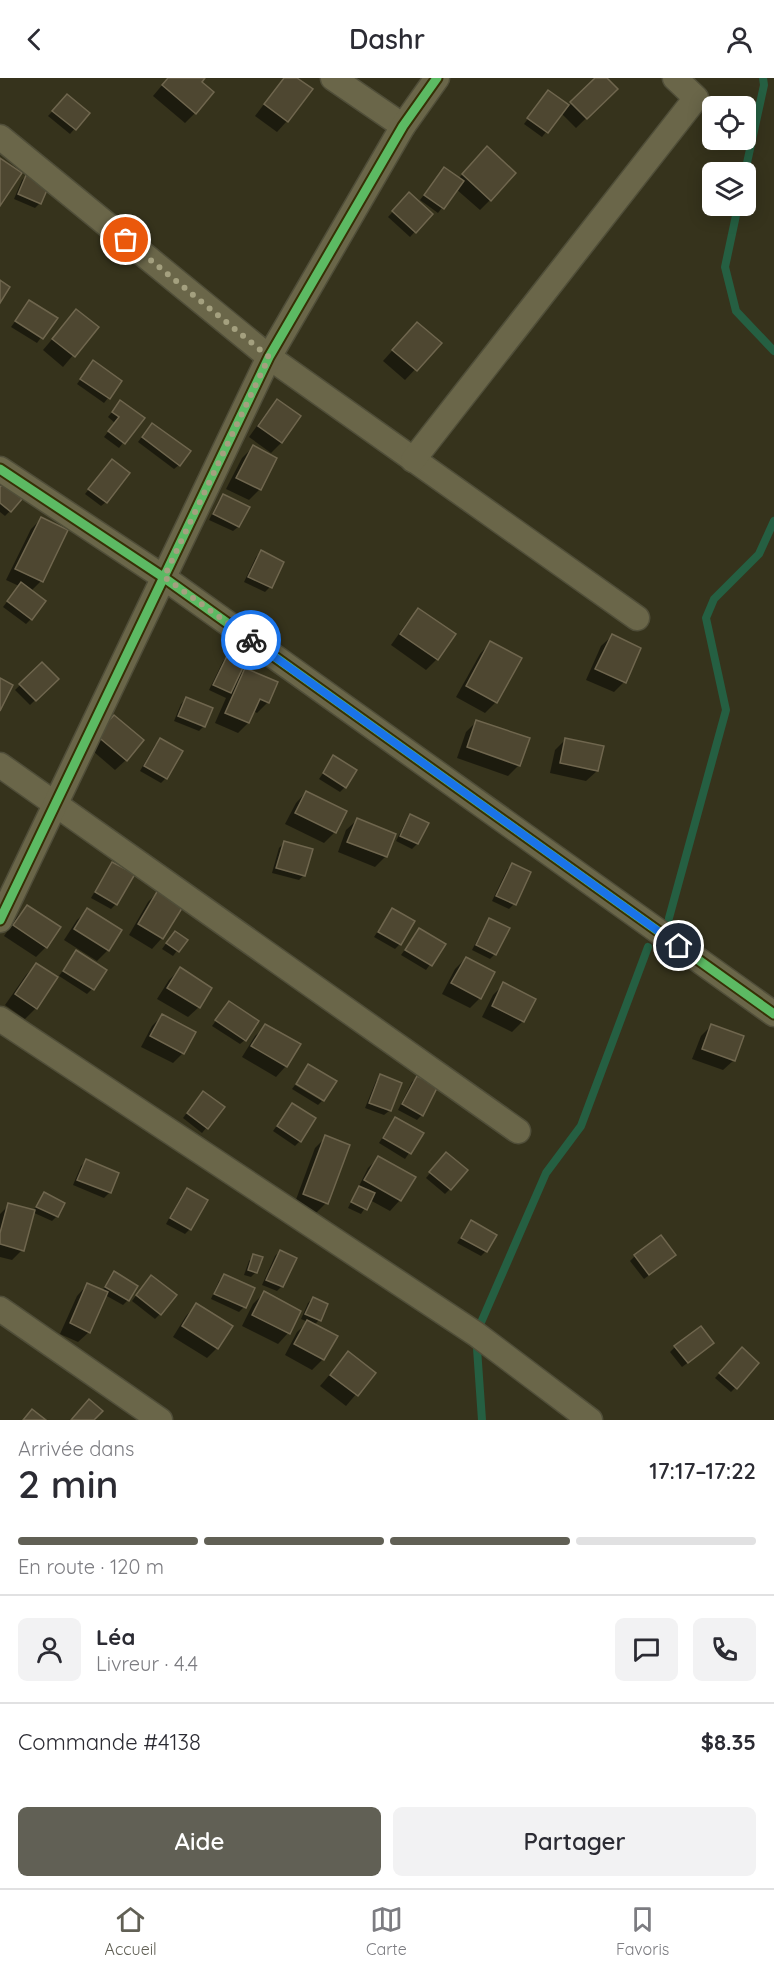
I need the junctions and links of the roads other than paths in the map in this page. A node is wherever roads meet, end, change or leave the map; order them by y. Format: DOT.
graph roads {
  1 [pos="333,78"];
  2 [pos="437,78"];
  3 [pos="675,78"];
  4 [pos="403,126"];
  5 [pos="0,137"];
  6 [pos="269,357"];
  7 [pos="413,460"];
  8 [pos="0,470"];
  9 [pos="164,577"];
  10 [pos="637,618"];
  11 [pos="0,765"];
  12 [pos="55,803"];
  13 [pos="0,920"];
  14 [pos="774,1014"];
  15 [pos="0,1019"];
  16 [pos="518,1131"];
  17 [pos="0,1309"];
  18 [pos="160,1420"];
  19 [pos="590,1420"];
  1 -- 4 [label="street"];
  2 -- 4 [label="street"];
  3 -- 7 [label="street"];
  4 -- 6 [label="street"];
  5 -- 6 [label="street"];
  6 -- 7 [label="street"];
  6 -- 9 [label="street"];
  7 -- 10 [label="street"];
  8 -- 9 [label="street"];
  9 -- 12 [label="street"];
  9 -- 14 [label="street"];
  11 -- 12 [label="street"];
  12 -- 13 [label="street"];
  12 -- 16 [label="street"];
  15 -- 19 [label="street"];
  17 -- 18 [label="street"];
}
